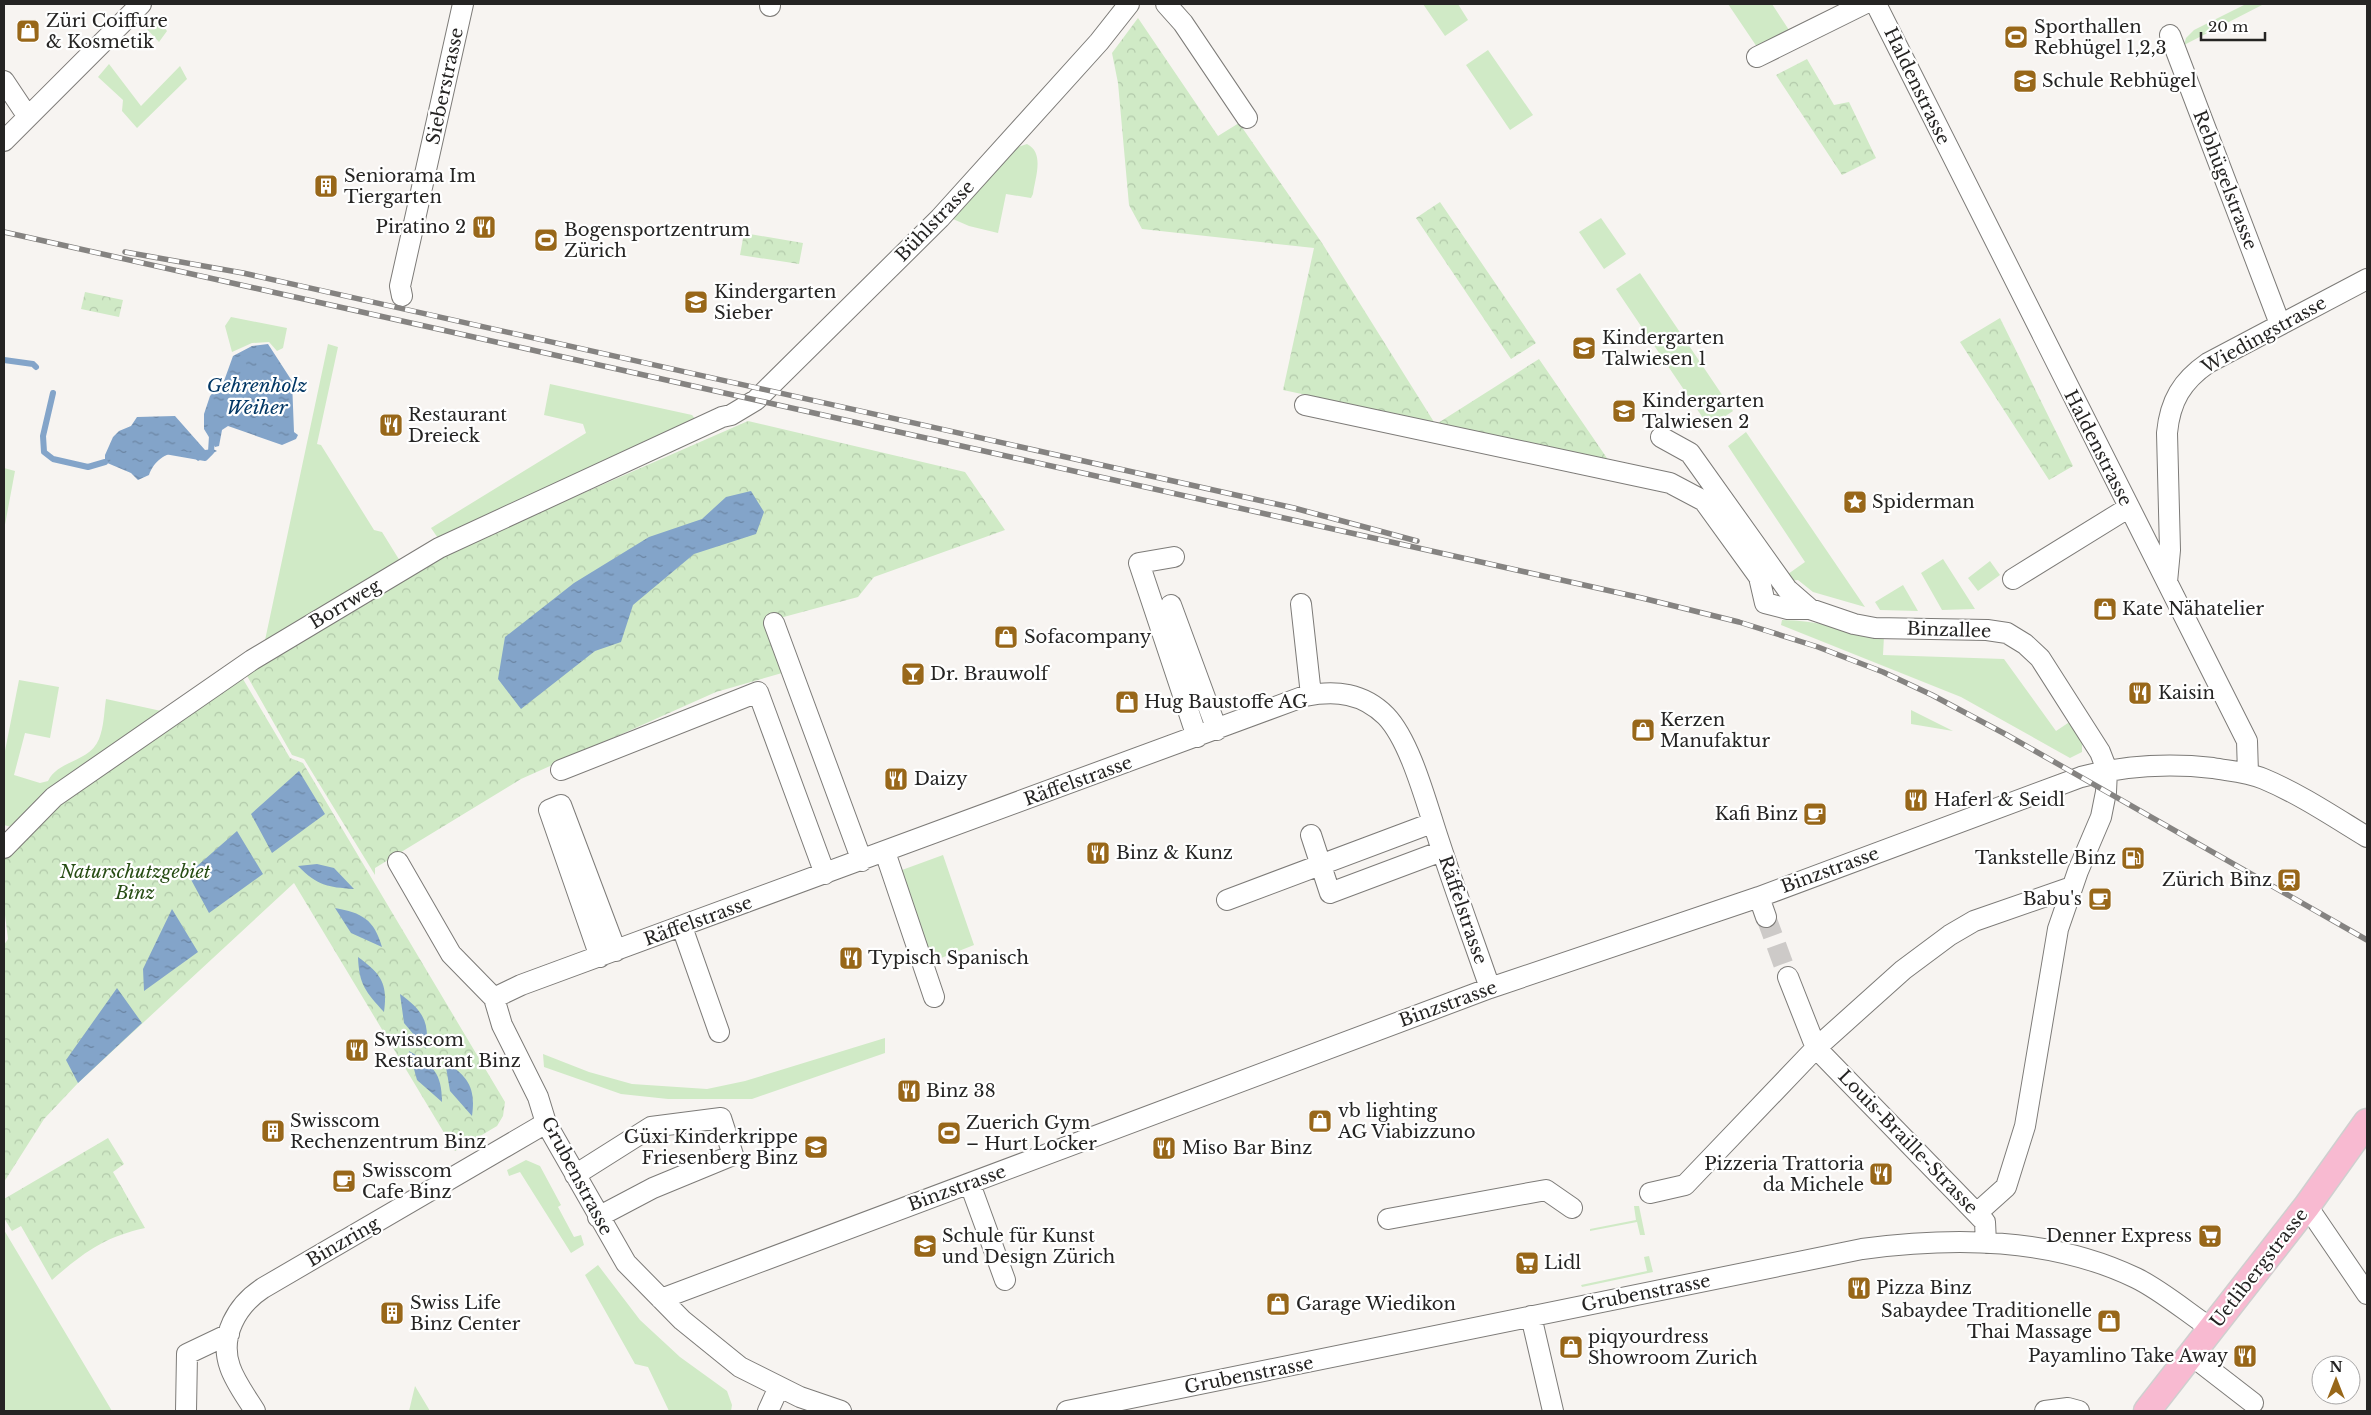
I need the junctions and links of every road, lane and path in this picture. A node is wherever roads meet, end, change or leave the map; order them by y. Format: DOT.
graph roads {
  1 [pos="141,4"];
  2 [pos="463,4"];
  3 [pos="1129,4"];
  4 [pos="1166,4"];
  5 [pos="1864,4"];
  6 [pos="1876,4"];
  7 [pos="2170,35"];
  8 [pos="1757,57"];
  9 [pos="4,81"];
  10 [pos="28,117"];
  11 [pos="1247,118"];
  12 [pos="4,141"];
  13 [pos="2367,280"];
  14 [pos="401,291"];
  15 [pos="2280,324"];
  16 [pos="1305,405"];
  17 [pos="722,417"];
  18 [pos="1661,437"];
  19 [pos="2128,508"];
  20 [pos="1174,556"];
  21 [pos="2013,579"];
  22 [pos="2167,582"];
  23 [pos="1301,604"];
  24 [pos="1171,605"];
  25 [pos="1810,609"];
  26 [pos="774,623"];
  27 [pos="1318,694"];
  28 [pos="1217,730"];
  29 [pos="1197,737"];
  30 [pos="561,770"];
  31 [pos="2107,770"];
  32 [pos="2248,773"];
  33 [pos="1432,822"];
  34 [pos="1311,835"];
  35 [pos="2367,837"];
  36 [pos="4,848"];
  37 [pos="1442,851"];
  38 [pos="885,852"];
  39 [pos="862,861"];
  40 [pos="398,862"];
  41 [pos="1321,864"];
  42 [pos="825,874"];
  43 [pos="2072,887"];
  44 [pos="1759,896"];
  45 [pos="1227,900"];
  46 [pos="1766,917"];
  47 [pos="682,927"];
  48 [pos="608,954"];
  49 [pos="1788,977"];
  50 [pos="1490,988"];
  51 [pos="934,997"];
  52 [pos="494,998"];
  53 [pos="719,1032"];
  54 [pos="1816,1048"];
  55 [pos="546,1123"];
  56 [pos="2367,1123"];
  57 [pos="575,1175"];
  58 [pos="970,1184"];
  59 [pos="1650,1193"];
  60 [pos="2306,1206"];
  61 [pos="1572,1208"];
  62 [pos="1977,1213"];
  63 [pos="598,1217"];
  64 [pos="1388,1219"];
  65 [pos="1986,1243"];
  66 [pos="1006,1280"];
  67 [pos="2367,1294"];
  68 [pos="661,1300"];
  69 [pos="1531,1316"];
  70 [pos="2212,1329"];
  71 [pos="229,1334"];
  72 [pos="2192,1355"];
  73 [pos="779,1387"];
  74 [pos="2253,1403"];
  75 [pos="188,1410"];
  76 [pos="255,1411"];
  77 [pos="768,1411"];
  78 [pos="841,1411"];
  79 [pos="1067,1411"];
  80 [pos="1553,1411"];
  81 [pos="2045,1411"];
  82 [pos="2079,1411"];
  83 [pos="2147,1411"];
  1 -- 10 [label="street"];
  2 -- 14 [label="street, Sieberstrasse"];
  3 -- 17 [label="street, Bühlstrasse"];
  4 -- 11 [label="street"];
  5 -- 8 [label="street"];
  6 -- 19 [label="street, Haldenstrasse"];
  7 -- 15 [label="street, Rebhügelstrasse"];
  9 -- 10 [label="street"];
  10 -- 12 [label="street"];
  13 -- 15 [label="street, Wiedingstrasse"];
  15 -- 22 [label="street, Wiedingstrasse"];
  16 -- 25 [label="street"];
  17 -- 36 [label="street, Borrweg"];
  18 -- 25 [label="street"];
  19 -- 21 [label="street"];
  19 -- 22 [label="street, Haldenstrasse"];
  20 -- 29 [label="street"];
  22 -- 32 [label="street, Haldenstrasse"];
  23 -- 27 [label="street"];
  24 -- 28 [label="street"];
  25 -- 31 [label="street, Binzallee"];
  26 -- 39 [label="street"];
  27 -- 28 [label="street, Räffelstrasse"];
  27 -- 33 [label="street, Räffelstrasse"];
  28 -- 29 [label="street, Räffelstrasse"];
  29 -- 38 [label="street, Räffelstrasse"];
  30 -- 42 [label="street"];
  31 -- 32 [label="street, Binzstrasse"];
  31 -- 43 [label="street"];
  31 -- 44 [label="street, Binzstrasse"];
  32 -- 35 [label="street"];
  33 -- 37 [label="street, Räffelstrasse"];
  33 -- 41 [label="street"];
  34 -- 41 [label="street"];
  37 -- 41 [label="street"];
  37 -- 50 [label="street, Räffelstrasse"];
  38 -- 39 [label="street, Räffelstrasse"];
  38 -- 51 [label="street"];
  39 -- 42 [label="street, Räffelstrasse"];
  40 -- 52 [label="street, Grubenstrasse"];
  41 -- 45 [label="street"];
  42 -- 47 [label="street, Räffelstrasse"];
  43 -- 54 [label="street"];
  43 -- 62 [label="street"];
  44 -- 46 [label="street"];
  44 -- 50 [label="street, Binzstrasse"];
  47 -- 48 [label="street, Räffelstrasse"];
  47 -- 53 [label="street"];
  48 -- 48 [label="street"];
  48 -- 52 [label="street, Räffelstrasse"];
  49 -- 54 [label="street"];
  50 -- 58 [label="street, Binzstrasse"];
  52 -- 55 [label="street, Grubenstrasse"];
  54 -- 59 [label="street"];
  54 -- 62 [label="street, Louis-Braille-Strasse"];
  55 -- 57 [label="street, Grubenstrasse"];
  55 -- 71 [label="street, Binzring"];
  56 -- 60 [label="main road, Uetlibergstrasse"];
  57 -- 63 [label="street, Grubenstrasse"];
  57 -- 63 [label="street"];
  58 -- 66 [label="street"];
  58 -- 68 [label="street, Binzstrasse"];
  60 -- 67 [label="street"];
  60 -- 70 [label="main road, Uetlibergstrasse"];
  61 -- 64 [label="street"];
  62 -- 65 [label="street, Louis-Braille-Strasse"];
  63 -- 68 [label="street, Grubenstrasse"];
  65 -- 69 [label="street, Grubenstrasse"];
  65 -- 70 [label="street, Grubenstrasse"];
  68 -- 73 [label="street, Grubenstrasse"];
  69 -- 79 [label="street, Grubenstrasse"];
  69 -- 80 [label="street"];
  70 -- 72 [label="main road, Uetlibergstrasse"];
  71 -- 75 [label="street"];
  71 -- 76 [label="street, Binzring"];
  72 -- 74 [label="street"];
  72 -- 83 [label="main road, Uetlibergstrasse"];
  73 -- 77 [label="street"];
  73 -- 78 [label="street, Grubenstrasse"];
  81 -- 82 [label="street"];
}
